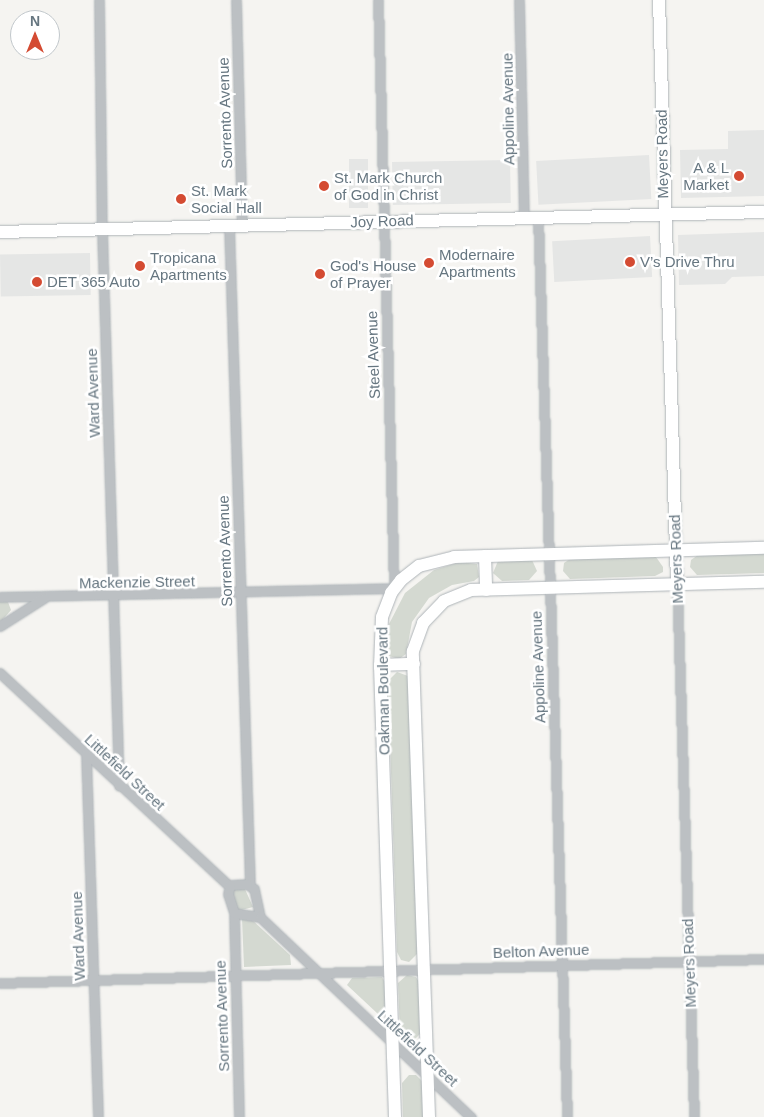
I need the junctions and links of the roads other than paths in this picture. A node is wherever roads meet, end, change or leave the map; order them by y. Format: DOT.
graph roads {
  1 [pos="99,0"];
  2 [pos="236,0"];
  3 [pos="378,0"];
  4 [pos="519,0"];
  5 [pos="659,0"];
  6 [pos="764,212"];
  7 [pos="664,215"];
  8 [pos="524,217"];
  9 [pos="538,217"];
  10 [pos="382,221"];
  11 [pos="242,224"];
  12 [pos="229,225"];
  13 [pos="102,230"];
  14 [pos="0,232"];
  15 [pos="764,548"];
  16 [pos="675,550"];
  17 [pos="548,554"];
  18 [pos="485,556"];
  19 [pos="764,582"];
  20 [pos="676,584"];
  21 [pos="394,588"];
  22 [pos="549,588"];
  23 [pos="486,590"];
  24 [pos="240,592"];
  25 [pos="112,596"];
  26 [pos="0,597"];
  27 [pos="45,598"];
  28 [pos="0,626"];
  29 [pos="414,664"];
  30 [pos="380,665"];
  31 [pos="1,673"];
  32 [pos="86,754"];
  33 [pos="119,786"];
  34 [pos="250,881"];
  35 [pos="228,886"];
  36 [pos="234,913"];
  37 [pos="260,916"];
  38 [pos="764,959"];
  39 [pos="689,961"];
  40 [pos="562,964"];
  41 [pos="424,969"];
  42 [pos="391,971"];
  43 [pos="319,974"];
  44 [pos="234,976"];
  45 [pos="93,981"];
  46 [pos="0,983"];
  47 [pos="393,1043"];
  48 [pos="428,1076"];
  49 [pos="98,1117"];
  50 [pos="239,1117"];
  51 [pos="395,1117"];
  52 [pos="429,1117"];
  53 [pos="471,1117"];
  54 [pos="567,1117"];
  55 [pos="694,1117"];
  1 -- 13 [label="street, Ward Avenue"];
  2 -- 11 [label="street, Sorrento Avenue"];
  3 -- 10 [label="street, Steel Avenue"];
  4 -- 8 [label="street, Appoline Avenue"];
  5 -- 7 [label="street, Meyers Road"];
  6 -- 7 [label="street, Joy Road"];
  7 -- 9 [label="street, Joy Road"];
  7 -- 16 [label="street, Meyers Road"];
  8 -- 9 [label="street, Joy Road"];
  8 -- 10 [label="street, Joy Road"];
  9 -- 17 [label="street, Appoline Avenue"];
  10 -- 11 [label="street, Joy Road"];
  10 -- 21 [label="street, Steel Avenue"];
  11 -- 12 [label="street, Joy Road"];
  12 -- 13 [label="street, Joy Road"];
  12 -- 24 [label="street, Sorrento Avenue"];
  13 -- 14 [label="street, Joy Road"];
  13 -- 25 [label="street, Ward Avenue"];
  15 -- 16 [label="street, Oakman Boulevard"];
  16 -- 17 [label="street, Oakman Boulevard"];
  16 -- 20 [label="street, Meyers Road"];
  17 -- 18 [label="street, Oakman Boulevard"];
  17 -- 22 [label="street, Appoline Avenue"];
  18 -- 21 [label="street, Oakman Boulevard"];
  18 -- 23 [label="street"];
  19 -- 20 [label="street, Oakman Boulevard"];
  20 -- 22 [label="street, Oakman Boulevard"];
  20 -- 39 [label="street, Meyers Road"];
  21 -- 24 [label="street, Mackenzie Street"];
  21 -- 30 [label="street, Oakman Boulevard"];
  22 -- 23 [label="street, Oakman Boulevard"];
  22 -- 40 [label="street, Appoline Avenue"];
  23 -- 29 [label="street, Oakman Boulevard"];
  24 -- 25 [label="street, Mackenzie Street"];
  24 -- 34 [label="street, Sorrento Avenue"];
  25 -- 27 [label="street, Mackenzie Street"];
  25 -- 33 [label="street, Ward Avenue"];
  26 -- 27 [label="street, Mackenzie Street"];
  27 -- 28 [label="street"];
  29 -- 30 [label="street"];
  29 -- 41 [label="street, Oakman Boulevard"];
  30 -- 42 [label="street, Oakman Boulevard"];
  31 -- 32 [label="street, Littlefield Street"];
  32 -- 33 [label="street, Littlefield Street"];
  32 -- 45 [label="street, Ward Avenue"];
  33 -- 35 [label="street, Littlefield Street"];
  34 -- 35 [label="street"];
  34 -- 37 [label="street, Sorrento Avenue"];
  35 -- 36 [label="street, Sorrento Avenue"];
  36 -- 37 [label="street"];
  36 -- 44 [label="street, Sorrento Avenue"];
  37 -- 43 [label="street, Littlefield Street"];
  38 -- 39 [label="street, Belton Avenue"];
  39 -- 40 [label="street, Belton Avenue"];
  39 -- 55 [label="street, Meyers Road"];
  40 -- 41 [label="street, Belton Avenue"];
  40 -- 54 [label="street, Appoline Avenue"];
  41 -- 42 [label="street, Belton Avenue"];
  41 -- 48 [label="street, Oakman Boulevard"];
  42 -- 43 [label="street, Belton Avenue"];
  42 -- 47 [label="street, Oakman Boulevard"];
  43 -- 44 [label="street, Belton Avenue"];
  43 -- 47 [label="street, Littlefield Street"];
  44 -- 45 [label="street"];
  44 -- 50 [label="street, Sorrento Avenue"];
  45 -- 46 [label="street"];
  45 -- 49 [label="street, Ward Avenue"];
  47 -- 48 [label="street, Littlefield Street"];
  47 -- 51 [label="street, Oakman Boulevard"];
  48 -- 52 [label="street, Oakman Boulevard"];
  48 -- 53 [label="street, Littlefield Street"];
}
